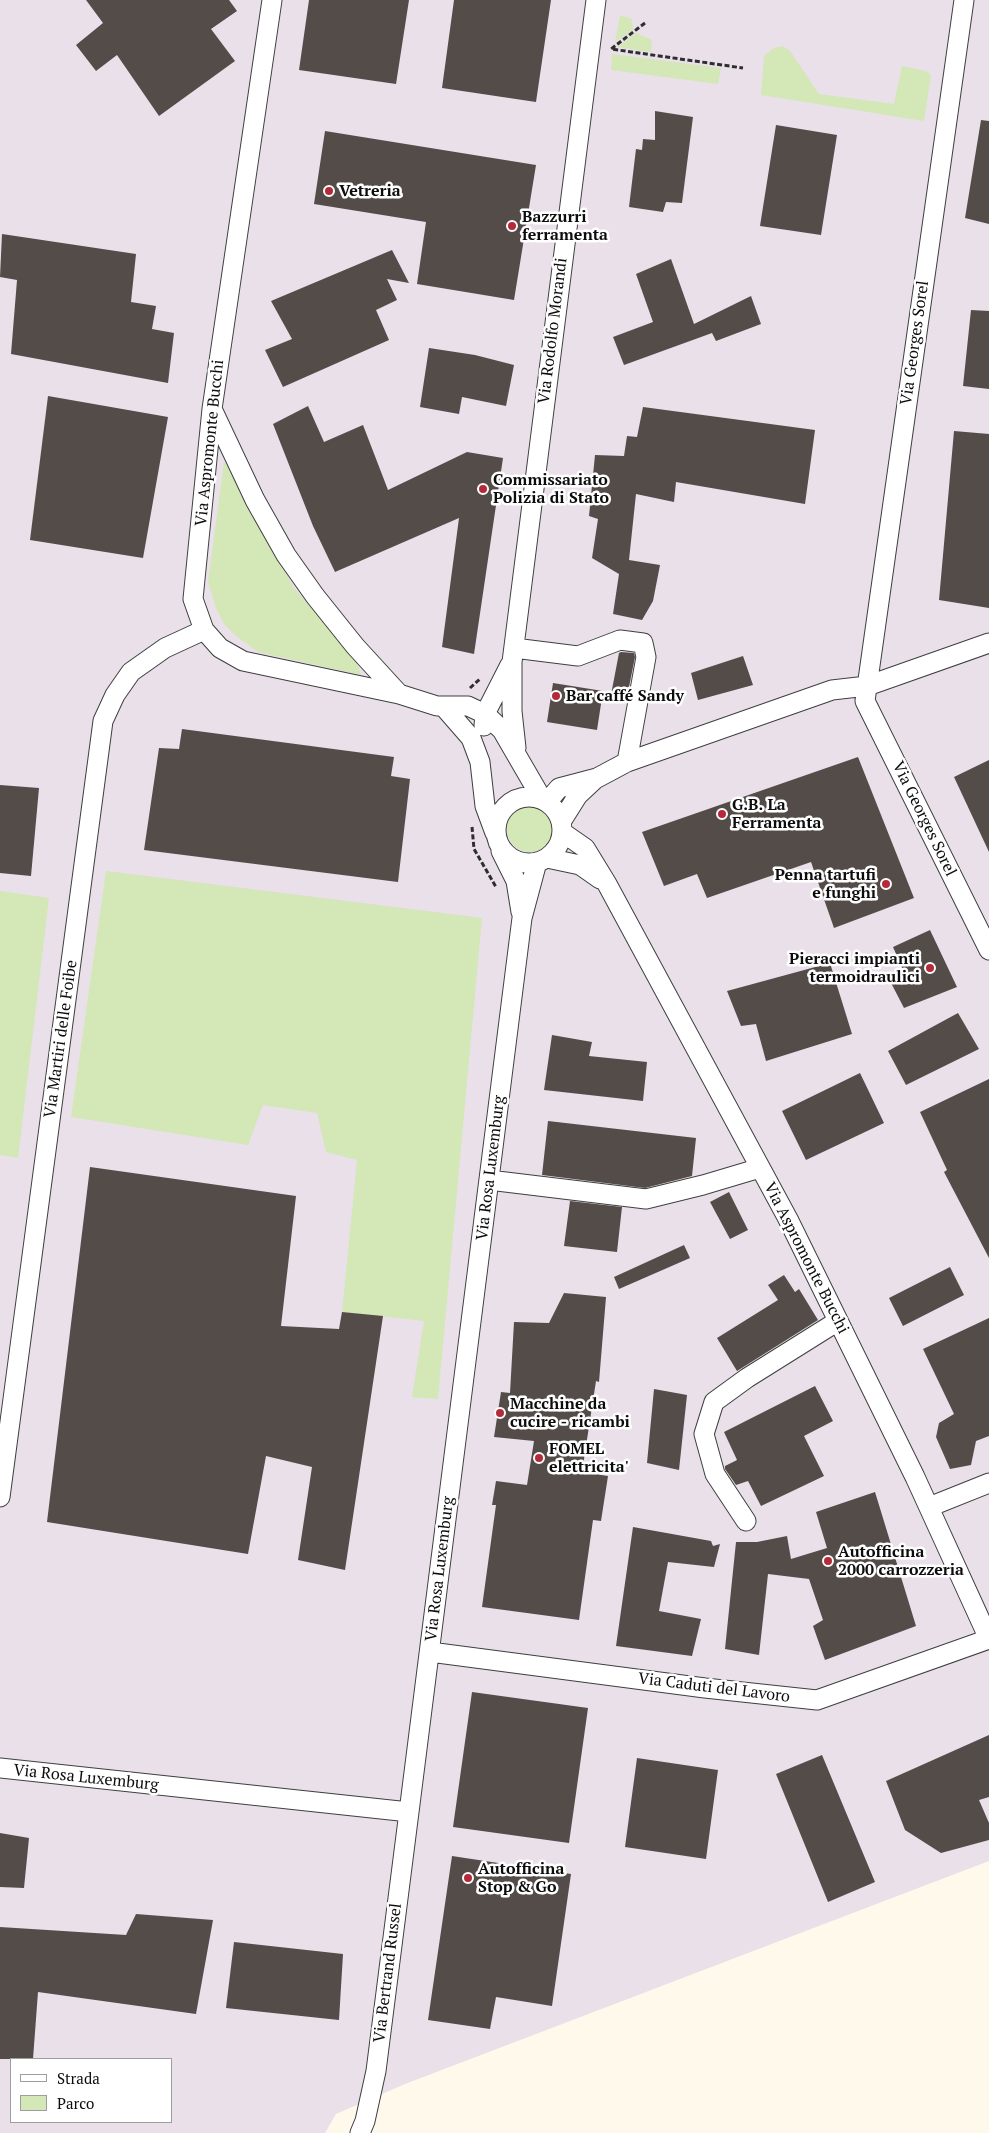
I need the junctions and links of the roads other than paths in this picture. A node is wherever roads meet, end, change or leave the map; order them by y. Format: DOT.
graph roads {
  1 [pos="272,0"];
  2 [pos="596,0"];
  3 [pos="964,0"];
  4 [pos="212,409"];
  5 [pos="204,630"];
  6 [pos="989,643"];
  7 [pos="513,655"];
  8 [pos="867,686"];
  9 [pos="399,694"];
  10 [pos="472,704"];
  11 [pos="444,707"];
  12 [pos="517,755"];
  13 [pos="480,762"];
  14 [pos="627,762"];
  15 [pos="597,778"];
  16 [pos="544,800"];
  17 [pos="562,827"];
  18 [pos="497,839"];
  19 [pos="542,860"];
  20 [pos="607,884"];
  21 [pos="522,918"];
  22 [pos="989,950"];
  23 [pos="760,1168"];
  24 [pos="489,1180"];
  25 [pos="838,1321"];
  26 [pos="989,1483"];
  27 [pos="0,1497"];
  28 [pos="929,1508"];
  29 [pos="746,1521"];
  30 [pos="989,1639"];
  31 [pos="430,1652"];
  32 [pos="0,1768"];
  33 [pos="409,1812"];
  34 [pos="360,2133"];
  1 -- 4 [label="street, Via Aspromonte Bucchi"];
  2 -- 7 [label="street, Via Rodolfo Morandi"];
  3 -- 8 [label="street, Via Georges Sorel"];
  4 -- 5 [label="street, Via Aspromonte Bucchi"];
  4 -- 9 [label="street"];
  5 -- 9 [label="street, Via Aspromonte Bucchi"];
  5 -- 27 [label="street, Via Martiri delle Foibe"];
  6 -- 8 [label="street"];
  7 -- 10 [label="street, Via Rodolfo Morandi"];
  7 -- 12 [label="street, Via Rodolfo Morandi"];
  7 -- 14 [label="street"];
  8 -- 14 [label="street"];
  8 -- 22 [label="street, Via Georges Sorel"];
  9 -- 11 [label="street, Via Aspromonte Bucchi"];
  10 -- 11 [label="street, Via Aspromonte Bucchi"];
  10 -- 12 [label="street, Via Aspromonte Bucchi"];
  10 -- 13 [label="street"];
  11 -- 13 [label="street"];
  12 -- 16 [label="street, Via Aspromonte Bucchi"];
  13 -- 18 [label="street"];
  14 -- 15 [label="street"];
  15 -- 16 [label="street"];
  15 -- 17 [label="street"];
  16 -- 17 [label="street, Via Aspromonte Bucchi"];
  16 -- 18 [label="street"];
  17 -- 19 [label="street"];
  17 -- 20 [label="street, Via Aspromonte Bucchi"];
  18 -- 19 [label="street, Via Aspromonte Bucchi"];
  18 -- 21 [label="street, Via Rosa Luxemburg"];
  19 -- 20 [label="street, Via Aspromonte Bucchi"];
  19 -- 21 [label="street, Via Rosa Luxemburg"];
  20 -- 23 [label="street, Via Aspromonte Bucchi"];
  21 -- 24 [label="street, Via Rosa Luxemburg"];
  23 -- 24 [label="street"];
  23 -- 25 [label="street, Via Aspromonte Bucchi"];
  24 -- 31 [label="street, Via Rosa Luxemburg"];
  25 -- 28 [label="street, Via Aspromonte Bucchi"];
  25 -- 29 [label="street"];
  26 -- 28 [label="street"];
  28 -- 30 [label="street, Via Aspromonte Bucchi"];
  30 -- 31 [label="street, Via Caduti del Lavoro"];
  31 -- 33 [label="street, Via Rosa Luxemburg"];
  32 -- 33 [label="street, Via Rosa Luxemburg"];
  33 -- 34 [label="street, Via Bertrand Russel"];
}
